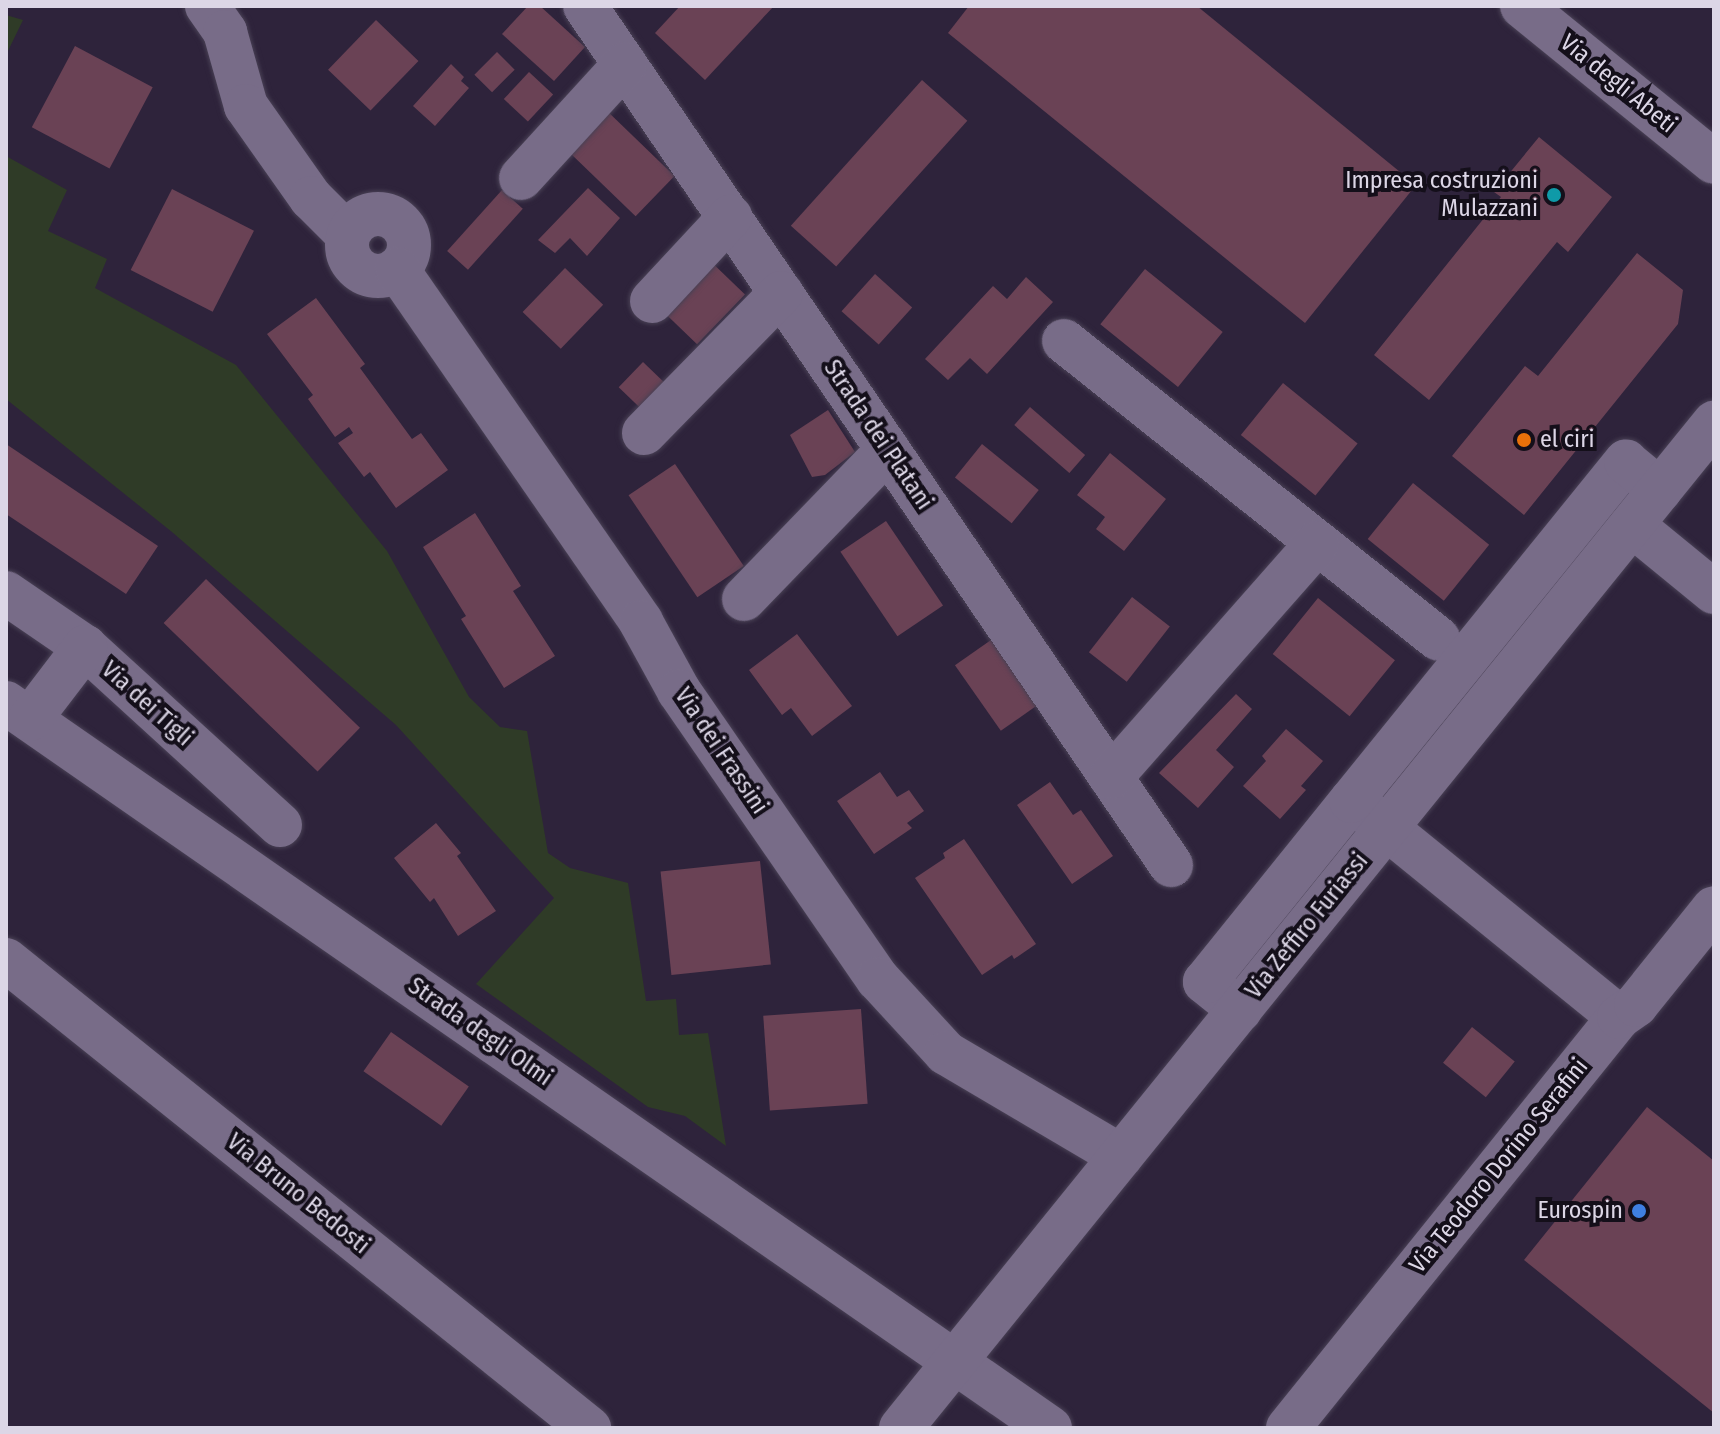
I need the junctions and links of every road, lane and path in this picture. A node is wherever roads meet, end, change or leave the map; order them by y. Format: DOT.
graph roads {
  1 [pos="207,6"];
  2 [pos="585,6"];
  3 [pos="1522,6"];
  4 [pos="625,64"];
  5 [pos="1714,162"];
  6 [pos="521,178"];
  7 [pos="730,217"];
  8 [pos="781,293"];
  9 [pos="652,301"];
  10 [pos="1064,341"];
  11 [pos="1714,423"];
  12 [pos="644,433"];
  13 [pos="888,450"];
  14 [pos="1660,490"];
  15 [pos="1632,525"];
  16 [pos="1317,543"];
  17 [pos="1714,592"];
  18 [pos="6,593"];
  19 [pos="744,599"];
  20 [pos="1438,639"];
  21 [pos="85,647"];
  22 [pos="18,711"];
  23 [pos="1111,777"];
  24 [pos="1351,801"];
  25 [pos="280,825"];
  26 [pos="1388,826"];
  27 [pos="1171,865"];
  28 [pos="1714,908"];
  29 [pos="6,960"];
  30 [pos="1240,1010"];
  31 [pos="1619,1017"];
  32 [pos="1121,1156"];
  33 [pos="954,1362"];
  34 [pos="589,1428"];
  35 [pos="901,1428"];
  36 [pos="1050,1428"];
  37 [pos="1288,1428"];
  1 -- 32 [label="street, Via dei Frassini"];
  2 -- 4 [label="street, Strada dei Platani"];
  3 -- 5 [label="street, Via degli Abeti"];
  4 -- 6 [label="street"];
  4 -- 7 [label="street, Strada dei Platani"];
  7 -- 8 [label="street, Strada dei Platani"];
  7 -- 9 [label="street"];
  8 -- 12 [label="street"];
  8 -- 13 [label="street, Strada dei Platani"];
  10 -- 16 [label="street"];
  11 -- 14 [label="street, Via Zeffiro Furiassi"];
  13 -- 19 [label="street"];
  13 -- 23 [label="street, Strada dei Platani"];
  14 -- 15 [label="street, Via Zeffiro Furiassi"];
  14 -- 24 [label="street"];
  15 -- 17 [label="street"];
  15 -- 26 [label="street, Via Zeffiro Furiassi"];
  16 -- 20 [label="street"];
  16 -- 23 [label="street"];
  18 -- 21 [label="street, Via dei Tigli"];
  21 -- 22 [label="street"];
  21 -- 25 [label="street, Via dei Tigli"];
  22 -- 33 [label="street, Strada degli Olmi"];
  23 -- 27 [label="street, Strada dei Platani"];
  24 -- 26 [label="street"];
  24 -- 30 [label="street"];
  26 -- 30 [label="street, Via Zeffiro Furiassi"];
  26 -- 31 [label="street"];
  28 -- 31 [label="street, Via Teodoro Dorino Serafini"];
  29 -- 34 [label="street, Via Bruno Bedosti"];
  30 -- 32 [label="street, Via Zeffiro Furiassi"];
  31 -- 37 [label="street, Via Teodoro Dorino Serafini"];
  32 -- 33 [label="street, Via Zeffiro Furiassi"];
  33 -- 35 [label="street, Via Zeffiro Furiassi"];
  33 -- 36 [label="street"];
}
